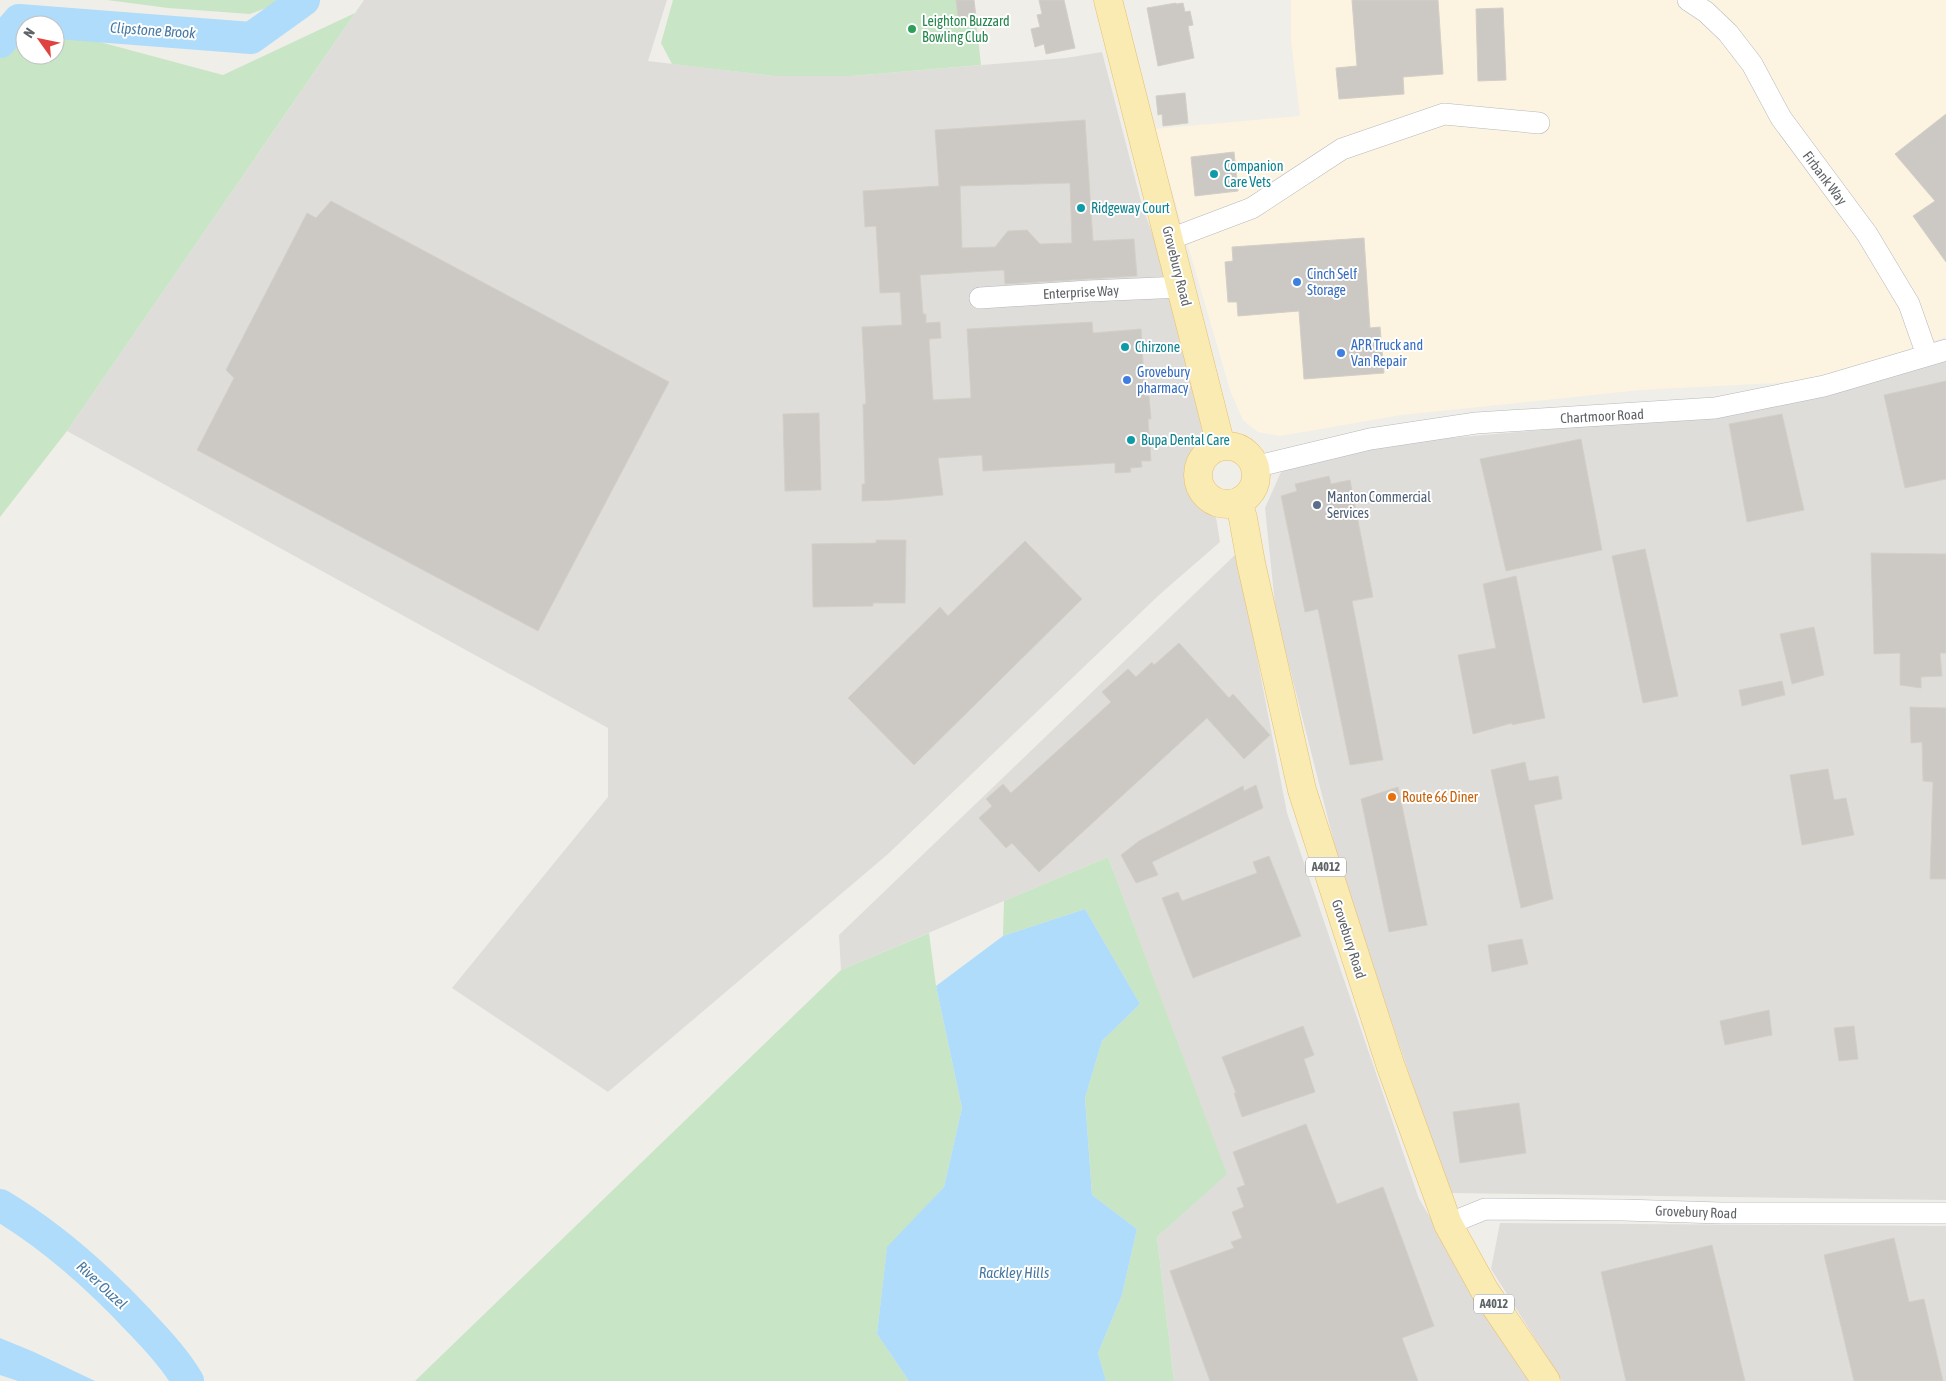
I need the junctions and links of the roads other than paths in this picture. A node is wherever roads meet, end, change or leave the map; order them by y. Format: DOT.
graph roads {
  1 [pos="1108,0"];
  2 [pos="1688,0"];
  3 [pos="1712,6"];
  4 [pos="1539,123"];
  5 [pos="1170,239"];
  6 [pos="1182,287"];
  7 [pos="980,298"];
  8 [pos="1936,352"];
  9 [pos="1221,446"];
  10 [pos="1254,467"];
  11 [pos="1238,502"];
  12 [pos="1946,1212"];
  13 [pos="1448,1224"];
  14 [pos="1546,1381"];
  1 -- 5 [label="main road, Grovebury Road"];
  2 -- 3 [label="street, Firbank Way"];
  3 -- 8 [label="street, Firbank Way"];
  4 -- 5 [label="street"];
  5 -- 6 [label="main road, Grovebury Road"];
  6 -- 7 [label="street, Enterprise Way"];
  6 -- 9 [label="main road, Grovebury Road"];
  8 -- 10 [label="street, Chartmoor Road"];
  9 -- 10 [label="main road"];
  9 -- 11 [label="main road"];
  10 -- 11 [label="main road"];
  11 -- 13 [label="main road, Grovebury Road / A4012"];
  12 -- 13 [label="street, Grovebury Road"];
  13 -- 14 [label="main road, Grovebury Road / A4012"];
}
